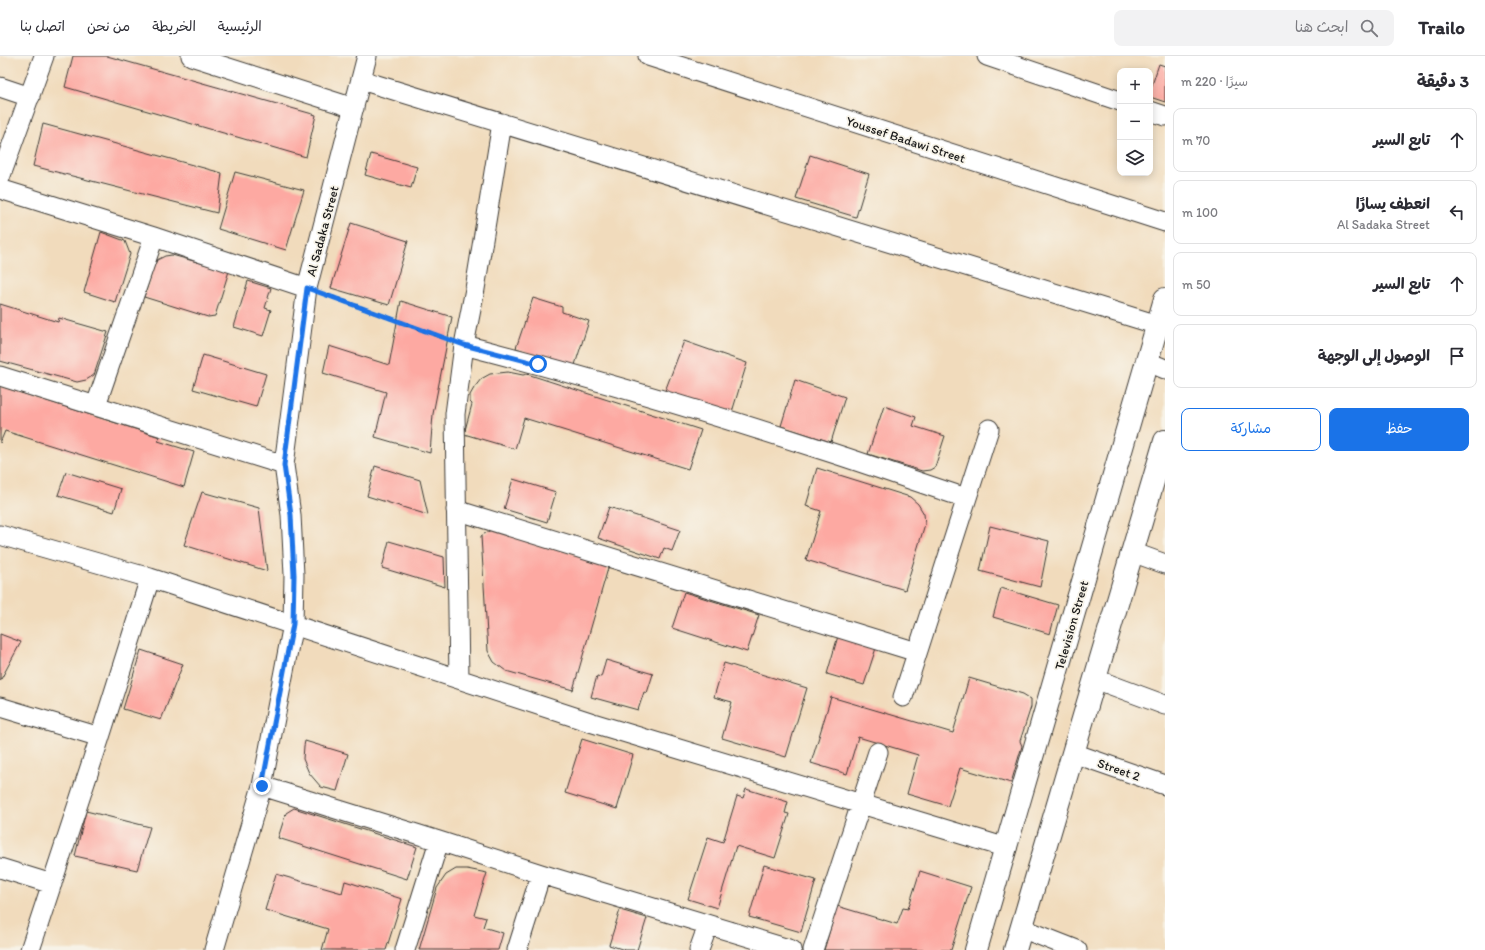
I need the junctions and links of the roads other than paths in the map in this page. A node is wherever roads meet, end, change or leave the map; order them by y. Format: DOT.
graph roads {
  1 [pos="44,56"];
  2 [pos="191,56"];
  3 [pos="367,56"];
  4 [pos="648,56"];
  5 [pos="987,56"];
  6 [pos="361,80"];
  7 [pos="0,87"];
  8 [pos="30,97"];
  9 [pos="1117,100"];
  10 [pos="354,108"];
  11 [pos="1153,112"];
  12 [pos="1165,116"];
  13 [pos="502,123"];
  14 [pos="0,178"];
  15 [pos="0,189"];
  16 [pos="1165,222"];
  17 [pos="154,237"];
  18 [pos="307,288"];
  19 [pos="1165,299"];
  20 [pos="1158,324"];
  21 [pos="464,345"];
  22 [pos="1156,365"];
  23 [pos="0,376"];
  24 [pos="96,405"];
  25 [pos="989,429"];
  26 [pos="1165,441"];
  27 [pos="284,465"];
  28 [pos="966,498"];
  29 [pos="456,510"];
  30 [pos="0,535"];
  31 [pos="1132,552"];
  32 [pos="1165,564"];
  33 [pos="150,578"];
  34 [pos="293,624"];
  35 [pos="917,652"];
  36 [pos="459,679"];
  37 [pos="1095,679"];
  38 [pos="903,697"];
  39 [pos="1165,705"];
  40 [pos="0,707"];
  41 [pos="100,737"];
  42 [pos="878,752"];
  43 [pos="1073,753"];
  44 [pos="1165,785"];
  45 [pos="262,786"];
  46 [pos="860,804"];
  47 [pos="439,841"];
  48 [pos="1007,848"];
  49 [pos="0,868"];
  50 [pos="542,874"];
  51 [pos="52,884"];
  52 [pos="708,925"];
  53 [pos="1021,928"];
  54 [pos="30,950"];
  55 [pos="214,950"];
  56 [pos="405,950"];
  57 [pos="517,950"];
  58 [pos="699,950"];
  59 [pos="792,950"];
  60 [pos="813,950"];
  61 [pos="976,950"];
  62 [pos="1014,950"];
  63 [pos="1077,950"];
  1 -- 8 [label="street"];
  2 -- 10 [label="street"];
  3 -- 6 [label="street, Al Sadaka Street"];
  4 -- 16 [label="street, Youssef Badawi Street"];
  5 -- 9 [label="street"];
  6 -- 10 [label="street, Al Sadaka Street"];
  6 -- 13 [label="street"];
  7 -- 8 [label="street"];
  8 -- 14 [label="street"];
  10 -- 18 [label="street, Al Sadaka Street"];
  11 -- 12 [label="street"];
  13 -- 20 [label="street"];
  13 -- 21 [label="street"];
  15 -- 17 [label="street"];
  17 -- 18 [label="street"];
  17 -- 24 [label="street"];
  18 -- 27 [label="street, Al Sadaka Street"];
  19 -- 20 [label="main road, Television Street"];
  20 -- 22 [label="main road, Television Street"];
  21 -- 28 [label="street"];
  21 -- 29 [label="street"];
  22 -- 48 [label="main road, Television Street"];
  23 -- 24 [label="street"];
  24 -- 27 [label="street"];
  25 -- 28 [label="street"];
  26 -- 31 [label="main road"];
  27 -- 34 [label="street, Al Sadaka Street"];
  28 -- 35 [label="street"];
  29 -- 35 [label="street"];
  29 -- 36 [label="street"];
  30 -- 33 [label="street"];
  31 -- 32 [label="street"];
  31 -- 37 [label="main road"];
  33 -- 34 [label="street"];
  33 -- 41 [label="street"];
  34 -- 36 [label="street"];
  34 -- 45 [label="street, Al Sadaka Street"];
  35 -- 38 [label="street"];
  36 -- 46 [label="street"];
  37 -- 39 [label="street"];
  37 -- 43 [label="main road"];
  40 -- 41 [label="street"];
  41 -- 51 [label="street"];
  42 -- 46 [label="street"];
  43 -- 44 [label="street, Street 2"];
  43 -- 53 [label="main road"];
  45 -- 47 [label="street"];
  45 -- 55 [label="street, Al Sadaka Street"];
  46 -- 48 [label="street"];
  46 -- 60 [label="street"];
  47 -- 50 [label="street"];
  47 -- 56 [label="street"];
  48 -- 61 [label="main road, Television Street"];
  49 -- 51 [label="street"];
  50 -- 52 [label="street"];
  50 -- 57 [label="street"];
  51 -- 54 [label="street"];
  52 -- 58 [label="street"];
  52 -- 59 [label="street"];
  53 -- 62 [label="main road"];
  53 -- 63 [label="street"];
}
